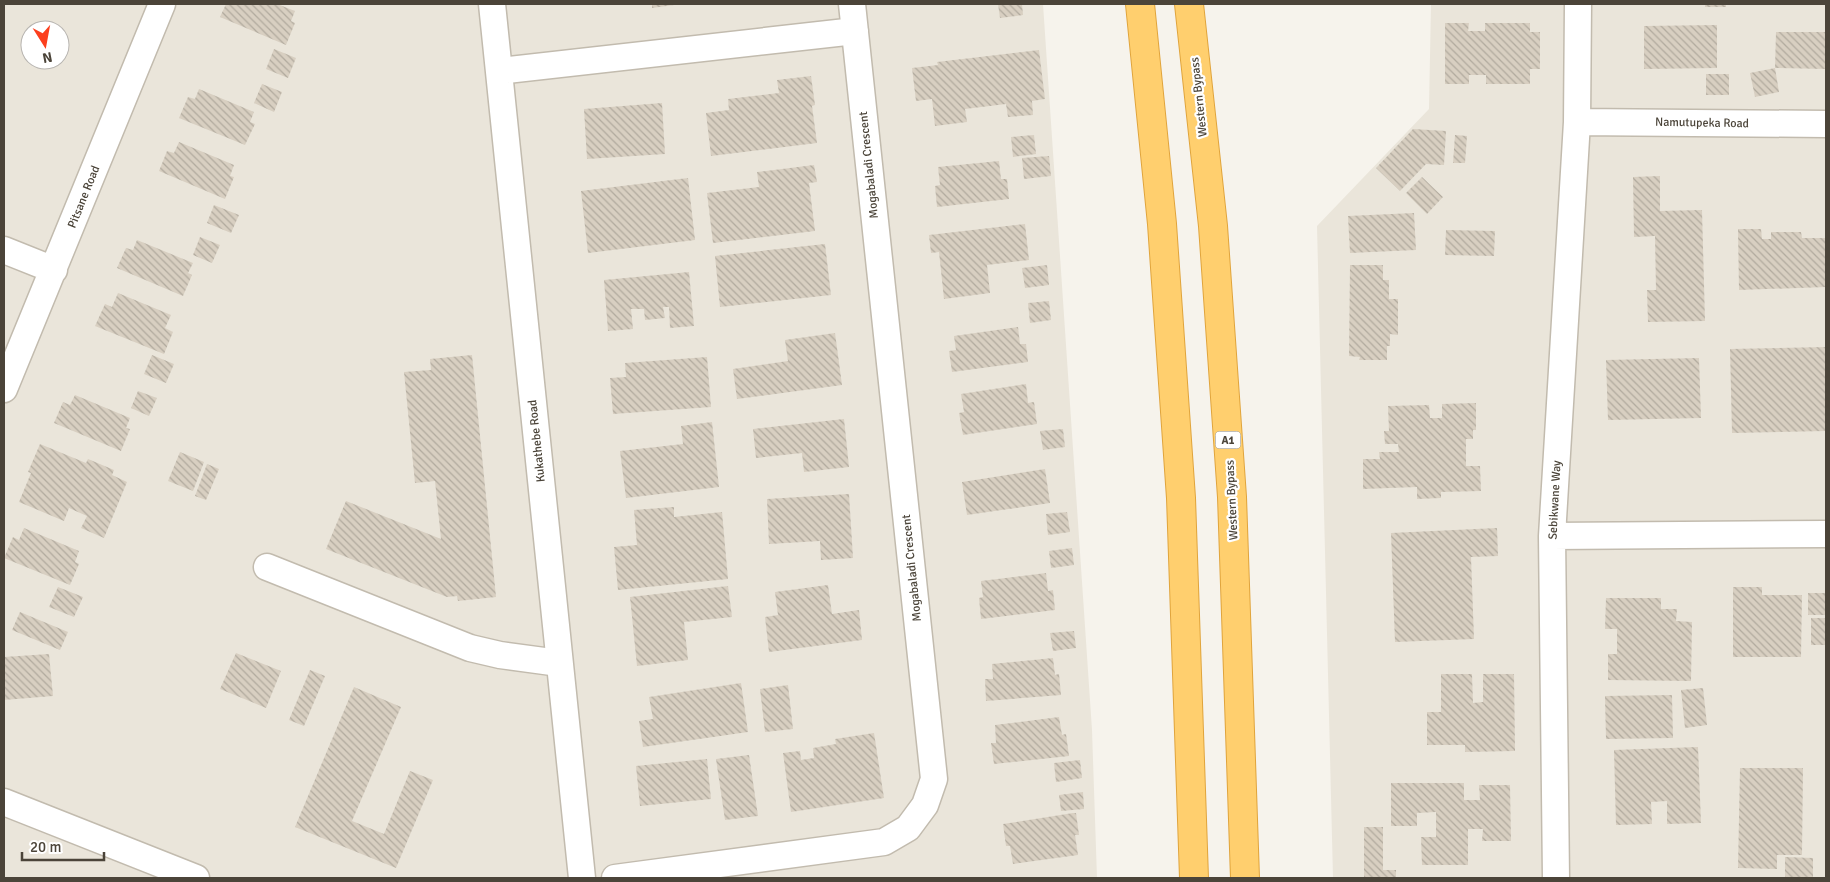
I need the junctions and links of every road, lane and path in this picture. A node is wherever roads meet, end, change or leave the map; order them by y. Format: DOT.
graph roads {
  1 [pos="162,4"];
  2 [pos="492,4"];
  3 [pos="852,4"];
  4 [pos="1140,4"];
  5 [pos="1189,4"];
  6 [pos="1578,4"];
  7 [pos="855,31"];
  8 [pos="500,71"];
  9 [pos="1577,122"];
  10 [pos="1826,124"];
  11 [pos="4,250"];
  12 [pos="54,270"];
  13 [pos="4,389"];
  14 [pos="1826,534"];
  15 [pos="1552,536"];
  16 [pos="267,567"];
  17 [pos="559,664"];
  18 [pos="4,802"];
  19 [pos="196,878"];
  20 [pos="582,878"];
  21 [pos="615,878"];
  22 [pos="1194,878"];
  23 [pos="1245,878"];
  24 [pos="1556,878"];
  1 -- 12 [label="street, Pitsane Road"];
  2 -- 8 [label="street, Kukathebe Road"];
  3 -- 7 [label="street, Mogabaladi Crescent"];
  4 -- 22 [label="highway"];
  5 -- 23 [label="highway, Western Bypass / A1"];
  6 -- 9 [label="street, Sebikwane Way"];
  7 -- 8 [label="street"];
  7 -- 21 [label="street, Mogabaladi Crescent"];
  8 -- 17 [label="street, Kukathebe Road"];
  9 -- 10 [label="street, Namutupeka Road"];
  9 -- 15 [label="street, Sebikwane Way"];
  11 -- 12 [label="street"];
  12 -- 13 [label="street, Pitsane Road"];
  14 -- 15 [label="street"];
  15 -- 24 [label="street, Sebikwane Way"];
  16 -- 17 [label="street"];
  17 -- 20 [label="street, Kukathebe Road"];
  18 -- 19 [label="street"];
}
